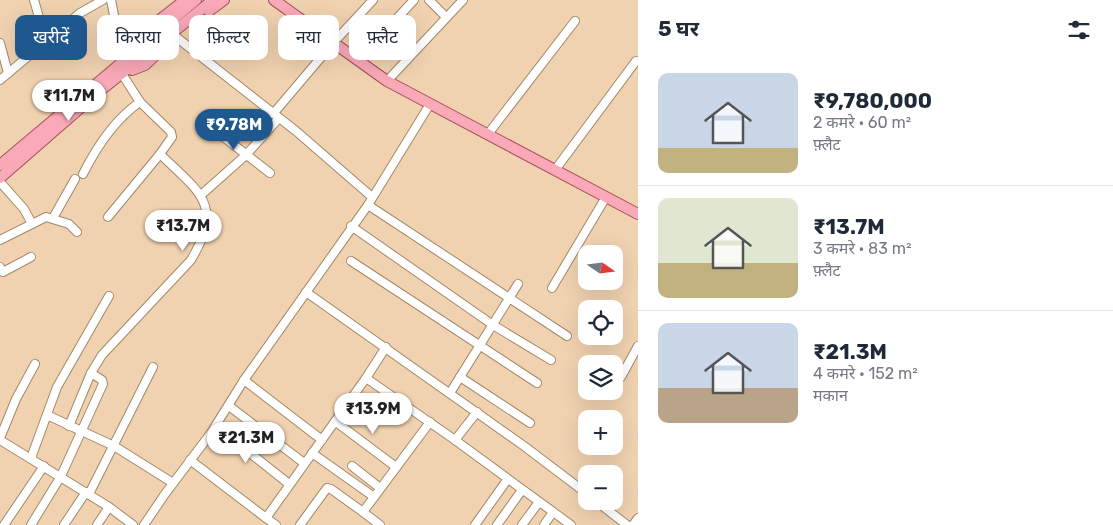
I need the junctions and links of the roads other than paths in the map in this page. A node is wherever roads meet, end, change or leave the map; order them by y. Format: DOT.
graph roads {
  1 [pos="34,0"];
  2 [pos="103,0"];
  3 [pos="111,0"];
  4 [pos="185,0"];
  5 [pos="196,0"];
  6 [pos="213,0"];
  7 [pos="224,0"];
  8 [pos="274,0"];
  9 [pos="373,0"];
  10 [pos="414,0"];
  11 [pos="429,0"];
  12 [pos="463,0"];
  13 [pos="38,15"];
  14 [pos="78,15"];
  15 [pos="114,15"];
  16 [pos="166,15"];
  17 [pos="295,15"];
  18 [pos="400,15"];
  19 [pos="446,17"];
  20 [pos="575,20"];
  21 [pos="179,35"];
  22 [pos="339,37"];
  23 [pos="179,39"];
  24 [pos="0,43"];
  25 [pos="24,60"];
  26 [pos="122,60"];
  27 [pos="150,60"];
  28 [pos="320,60"];
  29 [pos="358,60"];
  30 [pos="636,61"];
  31 [pos="123,67"];
  32 [pos="8,73"];
  33 [pos="0,80"];
  34 [pos="387,81"];
  35 [pos="140,102"];
  36 [pos="430,104"];
  37 [pos="276,116"];
  38 [pos="221,134"];
  39 [pos="488,134"];
  40 [pos="160,154"];
  41 [pos="246,155"];
  42 [pos="0,165"];
  43 [pos="555,170"];
  44 [pos="270,173"];
  45 [pos="83,174"];
  46 [pos="75,179"];
  47 [pos="0,180"];
  48 [pos="201,195"];
  49 [pos="606,196"];
  50 [pos="372,197"];
  51 [pos="368,205"];
  52 [pos="638,214"];
  53 [pos="108,217"];
  54 [pos="53,218"];
  55 [pos="32,224"];
  56 [pos="351,226"];
  57 [pos="77,232"];
  58 [pos="0,240"];
  59 [pos="31,257"];
  60 [pos="351,261"];
  61 [pos="1,271"];
  62 [pos="518,284"];
  63 [pos="552,288"];
  64 [pos="306,292"];
  65 [pos="109,296"];
  66 [pos="509,299"];
  67 [pos="493,326"];
  68 [pos="567,336"];
  69 [pos="478,346"];
  70 [pos="638,346"];
  71 [pos="386,348"];
  72 [pos="551,360"];
  73 [pos="35,364"];
  74 [pos="153,367"];
  75 [pos="91,373"];
  76 [pos="623,373"];
  77 [pos="460,377"];
  78 [pos="366,378"];
  79 [pos="244,380"];
  80 [pos="537,383"];
  81 [pos="450,393"];
  82 [pos="229,406"];
  83 [pos="476,412"];
  84 [pos="47,415"];
  85 [pos="336,422"];
  86 [pos="430,422"];
  87 [pos="530,423"];
  88 [pos="69,426"];
  89 [pos="216,426"];
  90 [pos="81,431"];
  91 [pos="0,439"];
  92 [pos="322,440"];
  93 [pos="456,440"];
  94 [pos="114,446"];
  95 [pos="312,453"];
  96 [pos="31,458"];
  97 [pos="190,460"];
  98 [pos="304,463"];
  99 [pos="44,466"];
  100 [pos="352,466"];
  101 [pos="396,467"];
  102 [pos="61,476"];
  103 [pos="508,480"];
  104 [pos="173,483"];
  105 [pos="289,484"];
  106 [pos="380,488"];
  107 [pos="578,488"];
  108 [pos="522,490"];
  109 [pos="87,493"];
  110 [pos="374,496"];
  111 [pos="539,502"];
  112 [pos="109,507"];
  113 [pos="608,510"];
  114 [pos="363,512"];
  115 [pos="553,512"];
  116 [pos="266,518"];
  117 [pos="638,518"];
  118 [pos="4,525"];
  119 [pos="31,525"];
  120 [pos="64,525"];
  121 [pos="98,525"];
  122 [pos="133,525"];
  123 [pos="144,525"];
  124 [pos="276,525"];
  125 [pos="300,525"];
  126 [pos="380,525"];
  127 [pos="475,525"];
  128 [pos="497,525"];
  129 [pos="522,525"];
  130 [pos="544,525"];
  131 [pos="571,525"];
  132 [pos="627,525"];
  133 [pos="633,525"];
  1 -- 13 [label="street"];
  2 -- 14 [label="street"];
  3 -- 15 [label="street"];
  4 -- 16 [label="main road"];
  5 -- 31 [label="main road"];
  6 -- 31 [label="main road"];
  7 -- 21 [label="main road"];
  8 -- 17 [label="main road"];
  9 -- 22 [label="street"];
  10 -- 18 [label="street"];
  11 -- 19 [label="street"];
  12 -- 19 [label="street"];
  19 -- 34 [label="street"];
  20 -- 39 [label="street"];
  23 -- 37 [label="street"];
  24 -- 32 [label="street"];
  25 -- 32 [label="street"];
  26 -- 31 [label="main road"];
  27 -- 31 [label="main road"];
  28 -- 37 [label="street"];
  29 -- 34 [label="main road"];
  30 -- 43 [label="street"];
  31 -- 35 [label="street"];
  31 -- 42 [label="main road"];
  31 -- 47 [label="main road"];
  32 -- 33 [label="street"];
  34 -- 36 [label="main road"];
  35 -- 40 [label="street"];
  35 -- 45 [label="street"];
  36 -- 39 [label="main road"];
  36 -- 50 [label="street"];
  37 -- 41 [label="street"];
  37 -- 50 [label="street"];
  38 -- 41 [label="street"];
  39 -- 43 [label="main road"];
  40 -- 48 [label="street"];
  40 -- 53 [label="street"];
  41 -- 44 [label="street"];
  41 -- 48 [label="street"];
  43 -- 49 [label="main road"];
  46 -- 54 [label="street"];
  47 -- 55 [label="street"];
  48 -- 75 [label="street"];
  49 -- 52 [label="main road"];
  49 -- 63 [label="street"];
  50 -- 51 [label="street"];
  51 -- 56 [label="street"];
  51 -- 66 [label="street"];
  54 -- 55 [label="street"];
  54 -- 57 [label="street"];
  55 -- 58 [label="street"];
  56 -- 64 [label="street"];
  56 -- 67 [label="street"];
  59 -- 61 [label="street"];
  60 -- 69 [label="street"];
  62 -- 66 [label="street"];
  64 -- 71 [label="street"];
  64 -- 79 [label="street"];
  65 -- 84 [label="street"];
  66 -- 67 [label="street"];
  66 -- 68 [label="street"];
  67 -- 69 [label="street"];
  67 -- 72 [label="street"];
  69 -- 77 [label="street"];
  69 -- 80 [label="street"];
  70 -- 76 [label="street"];
  71 -- 78 [label="street"];
  71 -- 81 [label="street"];
  73 -- 91 [label="street"];
  74 -- 94 [label="street"];
  75 -- 88 [label="street"];
  75 -- 90 [label="street"];
  77 -- 81 [label="street"];
  77 -- 87 [label="street"];
  78 -- 85 [label="street"];
  78 -- 86 [label="street"];
  79 -- 82 [label="street"];
  79 -- 92 [label="street"];
  81 -- 83 [label="street"];
  82 -- 89 [label="street"];
  82 -- 98 [label="street"];
  83 -- 93 [label="street"];
  83 -- 107 [label="street"];
  84 -- 88 [label="street"];
  84 -- 96 [label="street"];
  85 -- 92 [label="street"];
  85 -- 101 [label="street"];
  86 -- 93 [label="street"];
  86 -- 101 [label="street"];
  88 -- 90 [label="street"];
  89 -- 97 [label="street"];
  89 -- 105 [label="street"];
  90 -- 94 [label="street"];
  90 -- 102 [label="street"];
  91 -- 96 [label="street"];
  92 -- 95 [label="street"];
  93 -- 103 [label="street"];
  94 -- 104 [label="street"];
  94 -- 109 [label="street"];
  95 -- 98 [label="street"];
  95 -- 110 [label="street"];
  96 -- 99 [label="street"];
  97 -- 104 [label="street"];
  97 -- 116 [label="street"];
  98 -- 105 [label="street"];
  99 -- 102 [label="street"];
  99 -- 118 [label="street"];
  100 -- 106 [label="street"];
  101 -- 106 [label="street"];
  102 -- 109 [label="street"];
  102 -- 119 [label="street"];
  103 -- 108 [label="street"];
  103 -- 127 [label="street"];
  104 -- 123 [label="street"];
  105 -- 116 [label="street"];
  106 -- 110 [label="street"];
  108 -- 111 [label="street"];
  108 -- 128 [label="street"];
  109 -- 112 [label="street"];
  109 -- 120 [label="street"];
  110 -- 114 [label="street"];
  111 -- 115 [label="street"];
  111 -- 129 [label="street"];
  112 -- 121 [label="street"];
  112 -- 122 [label="street"];
  113 -- 132 [label="street"];
  114 -- 125 [label="street"];
  114 -- 126 [label="street"];
  115 -- 130 [label="street"];
  115 -- 131 [label="street"];
  116 -- 124 [label="street"];
  117 -- 133 [label="street"];
}
